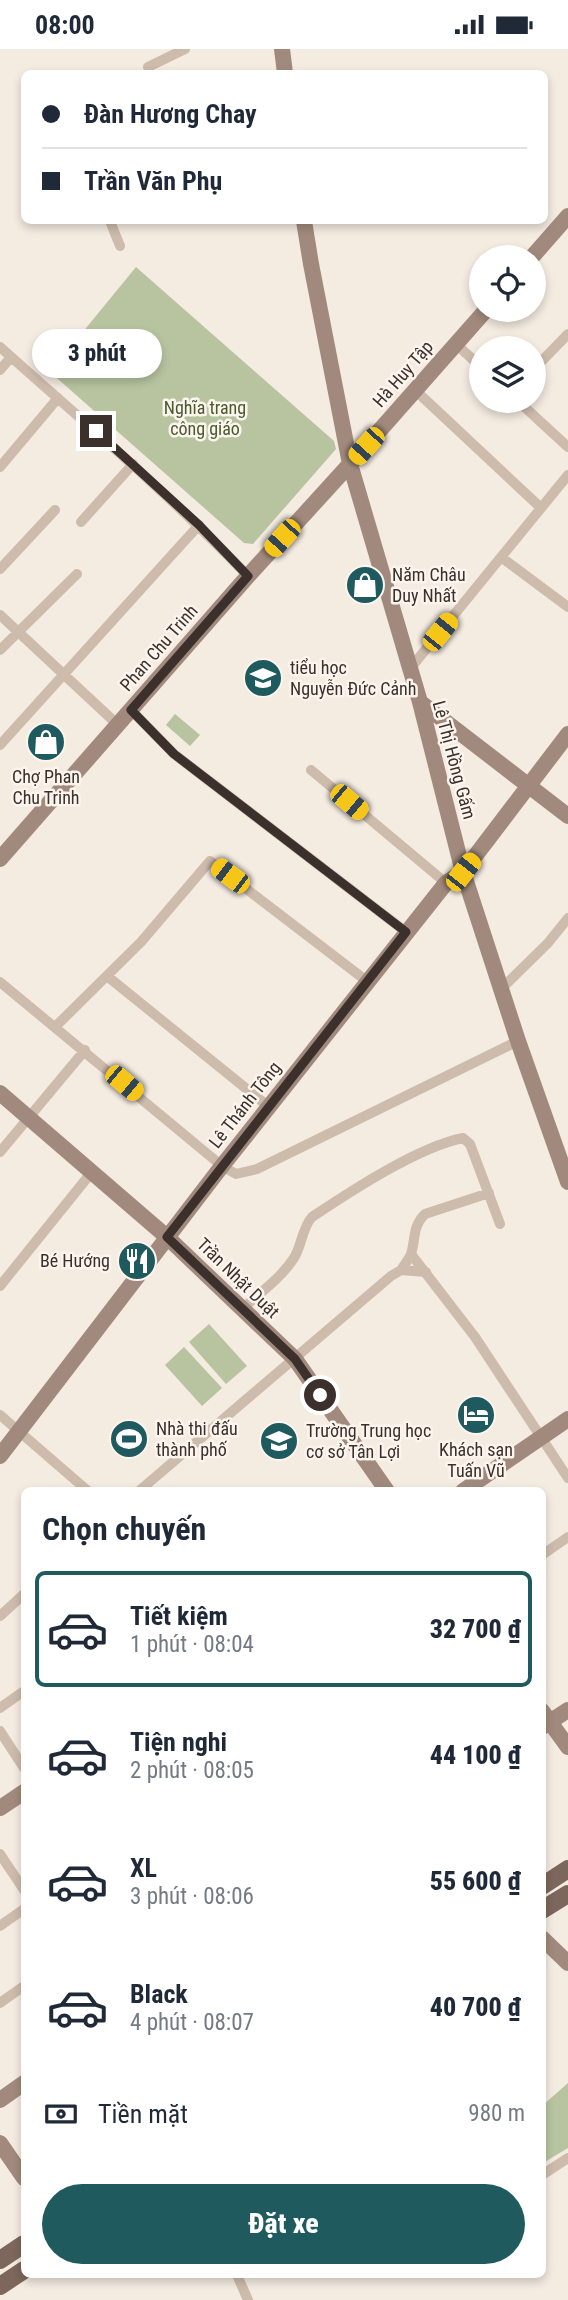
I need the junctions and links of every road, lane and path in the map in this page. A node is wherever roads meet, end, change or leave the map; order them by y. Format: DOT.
graph roads {
  1 [pos="185,49"];
  2 [pos="282,49"];
  3 [pos="148,67"];
  4 [pos="285,70"];
  5 [pos="568,216"];
  6 [pos="111,224"];
  7 [pos="304,224"];
  8 [pos="543,245"];
  9 [pos="120,246"];
  10 [pos="475,322"];
  11 [pos="568,334"];
  12 [pos="456,344"];
  13 [pos="0,347"];
  14 [pos="469,356"];
  15 [pos="11,357"];
  16 [pos="546,357"];
  17 [pos="0,370"];
  18 [pos="415,390"];
  19 [pos="58,398"];
  20 [pos="531,413"];
  21 [pos="568,447"];
  22 [pos="133,464"];
  23 [pos="350,464"];
  24 [pos="0,467"];
  25 [pos="568,475"];
  26 [pos="541,508"];
  27 [pos="55,509"];
  28 [pos="81,522"];
  29 [pos="199,525"];
  30 [pos="501,557"];
  31 [pos="0,569"];
  32 [pos="77,574"];
  33 [pos="248,576"];
  34 [pos="566,602"];
  35 [pos="0,615"];
  36 [pos="18,631"];
  37 [pos="0,650"];
  38 [pos="409,670"];
  39 [pos="65,674"];
  40 [pos="419,702"];
  41 [pos="131,710"];
  42 [pos="118,725"];
  43 [pos="568,734"];
  44 [pos="0,745"];
  45 [pos="310,770"];
  46 [pos="529,787"];
  47 [pos="568,816"];
  48 [pos="2,852"];
  49 [pos="463,872"];
  50 [pos="446,883"];
  51 [pos="568,918"];
  52 [pos="406,932"];
  53 [pos="107,976"];
  54 [pos="0,982"];
  55 [pos="368,982"];
  56 [pos="502,989"];
  57 [pos="56,1027"];
  58 [pos="518,1041"];
  59 [pos="85,1050"];
  60 [pos="0,1093"];
  61 [pos="269,1107"];
  62 [pos="29,1117"];
  63 [pos="562,1146"];
  64 [pos="0,1151"];
  65 [pos="222,1166"];
  66 [pos="91,1173"];
  67 [pos="568,1182"];
  68 [pos="489,1193"];
  69 [pos="500,1224"];
  70 [pos="167,1237"];
  71 [pos="411,1254"];
  72 [pos="401,1270"];
  73 [pos="426,1272"];
  74 [pos="0,1286"];
  75 [pos="242,1309"];
  76 [pos="295,1359"];
  77 [pos="0,1415"];
  78 [pos="568,1419"];
  79 [pos="18,1433"];
  80 [pos="541,1437"];
  81 [pos="0,1455"];
  82 [pos="568,1478"];
  83 [pos="83,1487"];
  84 [pos="144,1487"];
  85 [pos="384,1487"];
  86 [pos="469,1487"];
  87 [pos="568,1537"];
  88 [pos="546,1552"];
  89 [pos="21,1597"];
  90 [pos="0,1616"];
  91 [pos="21,1693"];
  92 [pos="0,1708"];
  93 [pos="568,1710"];
  94 [pos="546,1720"];
  95 [pos="546,1721"];
  96 [pos="0,1731"];
  97 [pos="568,1747"];
  98 [pos="21,1763"];
  99 [pos="21,1794"];
  100 [pos="0,1808"];
  101 [pos="0,1854"];
  102 [pos="568,1869"];
  103 [pos="546,1883"];
  104 [pos="21,1885"];
  105 [pos="568,1893"];
  106 [pos="546,1907"];
  107 [pos="21,1911"];
  108 [pos="0,1926"];
  109 [pos="546,1942"];
  110 [pos="568,1963"];
  111 [pos="21,1988"];
  112 [pos="0,2003"];
  113 [pos="21,2085"];
  114 [pos="0,2100"];
  115 [pos="0,2143"];
  116 [pos="568,2158"];
  117 [pos="546,2172"];
  118 [pos="21,2174"];
  119 [pos="21,2245"];
  120 [pos="0,2260"];
  121 [pos="21,2272"];
  122 [pos="238,2278"];
  123 [pos="0,2287"];
  124 [pos="248,2300"];
  1 -- 3 [label="street"];
  2 -- 4 [label="street"];
  5 -- 8 [label="street"];
  6 -- 9 [label="street"];
  7 -- 23 [label="street, Lê Thị Hồng Gấm"];
  10 -- 12 [label="street, Hà Huy Tập"];
  11 -- 16 [label="street"];
  12 -- 14 [label="street"];
  12 -- 18 [label="street, Hà Huy Tập"];
  13 -- 15 [label="street"];
  15 -- 17 [label="street"];
  15 -- 19 [label="street"];
  18 -- 23 [label="street, Hà Huy Tập"];
  18 -- 26 [label="street"];
  19 -- 22 [label="street"];
  19 -- 24 [label="street"];
  20 -- 21 [label="street"];
  22 -- 28 [label="street"];
  22 -- 29 [label="street"];
  23 -- 33 [label="street, Phan Chu Trinh"];
  23 -- 38 [label="street, Lê Thị Hồng Gấm"];
  25 -- 26 [label="street"];
  26 -- 30 [label="street"];
  27 -- 31 [label="street"];
  29 -- 33 [label="street"];
  29 -- 39 [label="street"];
  30 -- 34 [label="street"];
  30 -- 38 [label="street"];
  32 -- 36 [label="street"];
  33 -- 41 [label="street, Phan Chu Trinh"];
  35 -- 36 [label="street"];
  36 -- 37 [label="street"];
  36 -- 39 [label="street"];
  38 -- 40 [label="street, Lê Thị Hồng Gấm"];
  39 -- 42 [label="street"];
  39 -- 44 [label="street"];
  40 -- 46 [label="street"];
  40 -- 49 [label="street, Lê Thị Hồng Gấm"];
  41 -- 42 [label="street, Phan Chu Trinh"];
  41 -- 52 [label="street"];
  42 -- 48 [label="street, Phan Chu Trinh"];
  43 -- 46 [label="street, Lê Thánh Tông"];
  45 -- 50 [label="street"];
  46 -- 47 [label="street"];
  46 -- 49 [label="street, Lê Thánh Tông"];
  49 -- 50 [label="street, Lê Thánh Tông"];
  49 -- 56 [label="street, Lê Thị Hồng Gấm"];
  50 -- 52 [label="street, Lê Thánh Tông"];
  51 -- 56 [label="street"];
  52 -- 55 [label="street, Lê Thánh Tông"];
  53 -- 55 [label="street"];
  53 -- 57 [label="street"];
  53 -- 61 [label="street"];
  54 -- 57 [label="street"];
  55 -- 61 [label="street, Lê Thánh Tông"];
  56 -- 58 [label="street, Lê Thị Hồng Gấm"];
  57 -- 59 [label="street"];
  58 -- 63 [label="street, Lê Thị Hồng Gấm"];
  58 -- 65 [label="street"];
  59 -- 62 [label="street"];
  59 -- 65 [label="street"];
  60 -- 62 [label="street, Trần Nhật Duật"];
  61 -- 65 [label="street, Lê Thánh Tông"];
  62 -- 64 [label="street"];
  62 -- 66 [label="street, Trần Nhật Duật"];
  63 -- 67 [label="street, Lê Thị Hồng Gấm"];
  65 -- 70 [label="street, Lê Thánh Tông"];
  66 -- 70 [label="street, Trần Nhật Duật"];
  66 -- 74 [label="street"];
  68 -- 69 [label="street"];
  68 -- 71 [label="street"];
  68 -- 75 [label="street"];
  70 -- 75 [label="street, Trần Nhật Duật"];
  70 -- 79 [label="street, Lê Thánh Tông"];
  71 -- 72 [label="street"];
  71 -- 73 [label="street"];
  72 -- 73 [label="street"];
  72 -- 76 [label="street"];
  73 -- 80 [label="street"];
  75 -- 76 [label="street, Trần Nhật Duật"];
  76 -- 84 [label="street"];
  76 -- 85 [label="street, Trần Nhật Duật"];
  77 -- 79 [label="street"];
  78 -- 80 [label="street"];
  79 -- 81 [label="street, Lê Thánh Tông"];
  79 -- 83 [label="street"];
  80 -- 82 [label="street"];
  80 -- 86 [label="street"];
  87 -- 88 [label="street"];
  89 -- 90 [label="street"];
  91 -- 92 [label="street"];
  93 -- 94 [label="street"];
  95 -- 97 [label="street"];
  96 -- 98 [label="street"];
  99 -- 100 [label="street"];
  101 -- 104 [label="street"];
  102 -- 103 [label="main road"];
  105 -- 106 [label="main road"];
  107 -- 108 [label="street"];
  109 -- 110 [label="street"];
  111 -- 112 [label="street"];
  113 -- 114 [label="street"];
  115 -- 118 [label="street"];
  116 -- 117 [label="street"];
  119 -- 120 [label="main road"];
  121 -- 123 [label="main road"];
  122 -- 124 [label="street"];
}
